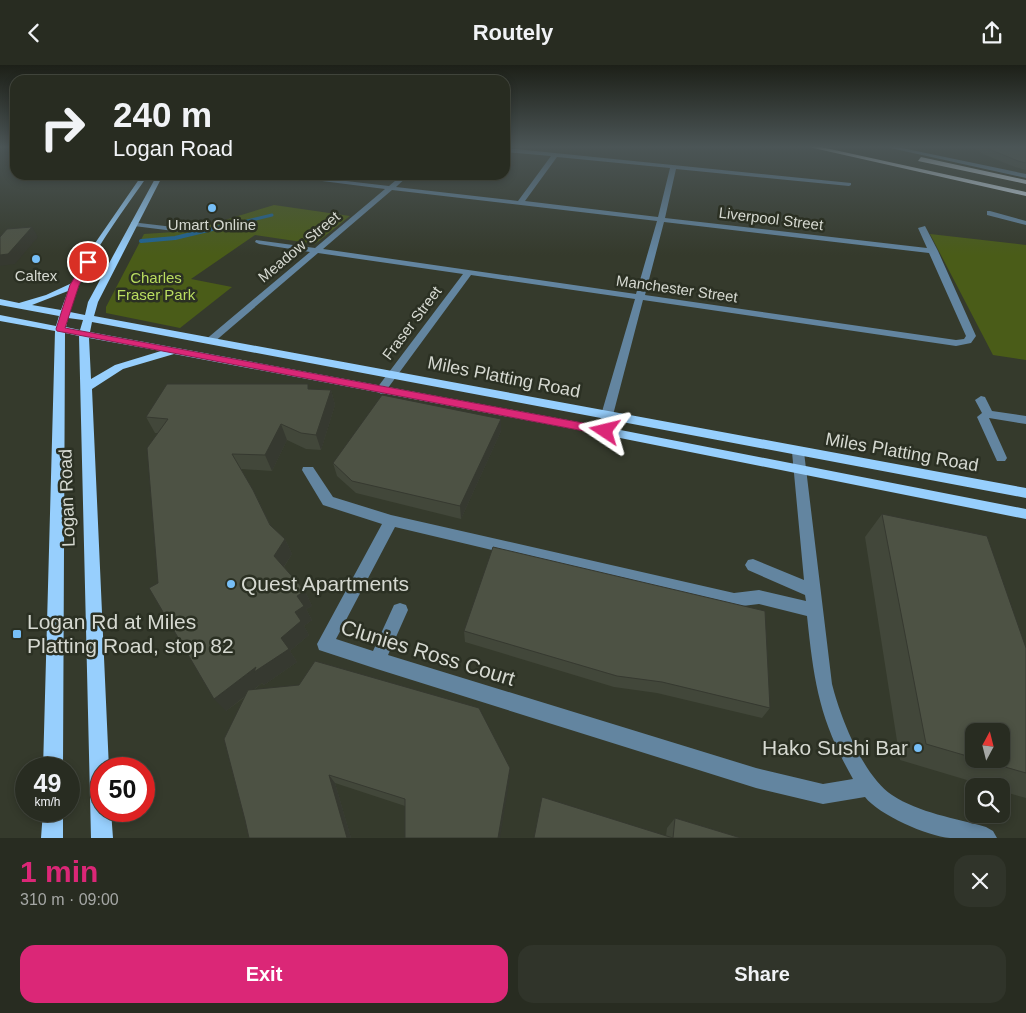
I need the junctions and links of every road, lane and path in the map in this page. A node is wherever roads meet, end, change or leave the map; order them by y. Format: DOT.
graph roads {
  1 [pos="140,183"];
  2 [pos="156,183"];
  3 [pos="348,183"];
  4 [pos="397,183"];
  5 [pos="535,183"];
  6 [pos="669,183"];
  7 [pos="839,183"];
  8 [pos="976,183"];
  9 [pos="849,184"];
  10 [pos="391,188"];
  11 [pos="1026,194"];
  12 [pos="520,203"];
  13 [pos="990,213"];
  14 [pos="661,219"];
  15 [pos="1026,223"];
  16 [pos="134,224"];
  17 [pos="922,228"];
  18 [pos="182,230"];
  19 [pos="259,242"];
  20 [pos="316,251"];
  21 [pos="934,251"];
  22 [pos="468,273"];
  23 [pos="74,285"];
  24 [pos="639,298"];
  25 [pos="0,302"];
  26 [pos="20,306"];
  27 [pos="64,313"];
  28 [pos="0,318"];
  29 [pos="88,318"];
  30 [pos="60,329"];
  31 [pos="84,334"];
  32 [pos="209,341"];
  33 [pos="172,351"];
  34 [pos="392,375"];
  35 [pos="85,388"];
  36 [pos="381,390"];
  37 [pos="981,400"];
  38 [pos="988,414"];
  39 [pos="606,415"];
  40 [pos="1026,420"];
  41 [pos="605,431"];
  42 [pos="798,452"];
  43 [pos="1001,458"];
  44 [pos="308,470"];
  45 [pos="800,470"];
  46 [pos="1026,493"];
  47 [pos="1026,513"];
  48 [pos="391,521"];
  49 [pos="753,565"];
  50 [pos="812,591"];
  51 [pos="400,610"];
  52 [pos="814,610"];
  53 [pos="377,661"];
  54 [pos="54,757"];
  55 [pos="868,786"];
  56 [pos="53,822"];
  57 [pos="52,838"];
  58 [pos="102,838"];
  59 [pos="986,838"];
  1 -- 23 [label="main road, Logan Road"];
  2 -- 16 [label="main road, Logan Road"];
  3 -- 10 [label="street, Liverpool Street"];
  4 -- 10 [label="street, Meadow Street"];
  5 -- 12 [label="street"];
  6 -- 14 [label="street"];
  7 -- 9 [label="street"];
  8 -- 11 [label="highway"];
  10 -- 12 [label="street, Liverpool Street"];
  10 -- 20 [label="street, Meadow Street"];
  12 -- 14 [label="street, Liverpool Street"];
  13 -- 15 [label="street"];
  14 -- 21 [label="street, Liverpool Street"];
  14 -- 24 [label="street"];
  16 -- 18 [label="street"];
  16 -- 29 [label="main road, Logan Road"];
  17 -- 21 [label="street, Manchester Street"];
  19 -- 20 [label="street, Manchester Street"];
  20 -- 22 [label="street, Manchester Street"];
  20 -- 32 [label="street, Meadow Street"];
  21 -- 24 [label="street, Manchester Street"];
  22 -- 24 [label="street, Manchester Street"];
  22 -- 34 [label="street, Fraser Street"];
  23 -- 26 [label="main road"];
  23 -- 27 [label="main road, Logan Road"];
  24 -- 39 [label="street"];
  25 -- 26 [label="main road, Miles Platting Road"];
  26 -- 27 [label="main road, Miles Platting Road"];
  27 -- 29 [label="main road, Miles Platting Road"];
  27 -- 30 [label="main road, Logan Road"];
  28 -- 30 [label="main road, Miles Platting Road"];
  29 -- 31 [label="main road, Logan Road"];
  29 -- 32 [label="main road, Miles Platting Road"];
  30 -- 31 [label="main road, Miles Platting Road"];
  30 -- 54 [label="main road, Logan Road"];
  31 -- 33 [label="main road, Miles Platting Road"];
  31 -- 35 [label="main road, Logan Road"];
  32 -- 34 [label="main road, Miles Platting Road"];
  33 -- 35 [label="main road"];
  33 -- 36 [label="main road, Miles Platting Road"];
  34 -- 36 [label="street, Fraser Street"];
  34 -- 39 [label="main road, Miles Platting Road"];
  35 -- 58 [label="main road, Logan Road"];
  36 -- 41 [label="main road, Miles Platting Road"];
  37 -- 38 [label="street"];
  38 -- 40 [label="street"];
  38 -- 43 [label="street"];
  39 -- 41 [label="street"];
  39 -- 42 [label="main road, Miles Platting Road"];
  41 -- 45 [label="main road, Miles Platting Road"];
  42 -- 45 [label="street"];
  42 -- 46 [label="main road, Miles Platting Road"];
  44 -- 48 [label="street"];
  45 -- 47 [label="main road, Miles Platting Road"];
  45 -- 50 [label="street"];
  48 -- 52 [label="street"];
  48 -- 53 [label="street, Clunies Ross Court"];
  49 -- 50 [label="street"];
  50 -- 52 [label="street"];
  51 -- 53 [label="street"];
  52 -- 55 [label="street"];
  53 -- 55 [label="street, Clunies Ross Court"];
  55 -- 59 [label="street"];
  56 -- 57 [label="main road"];
}
